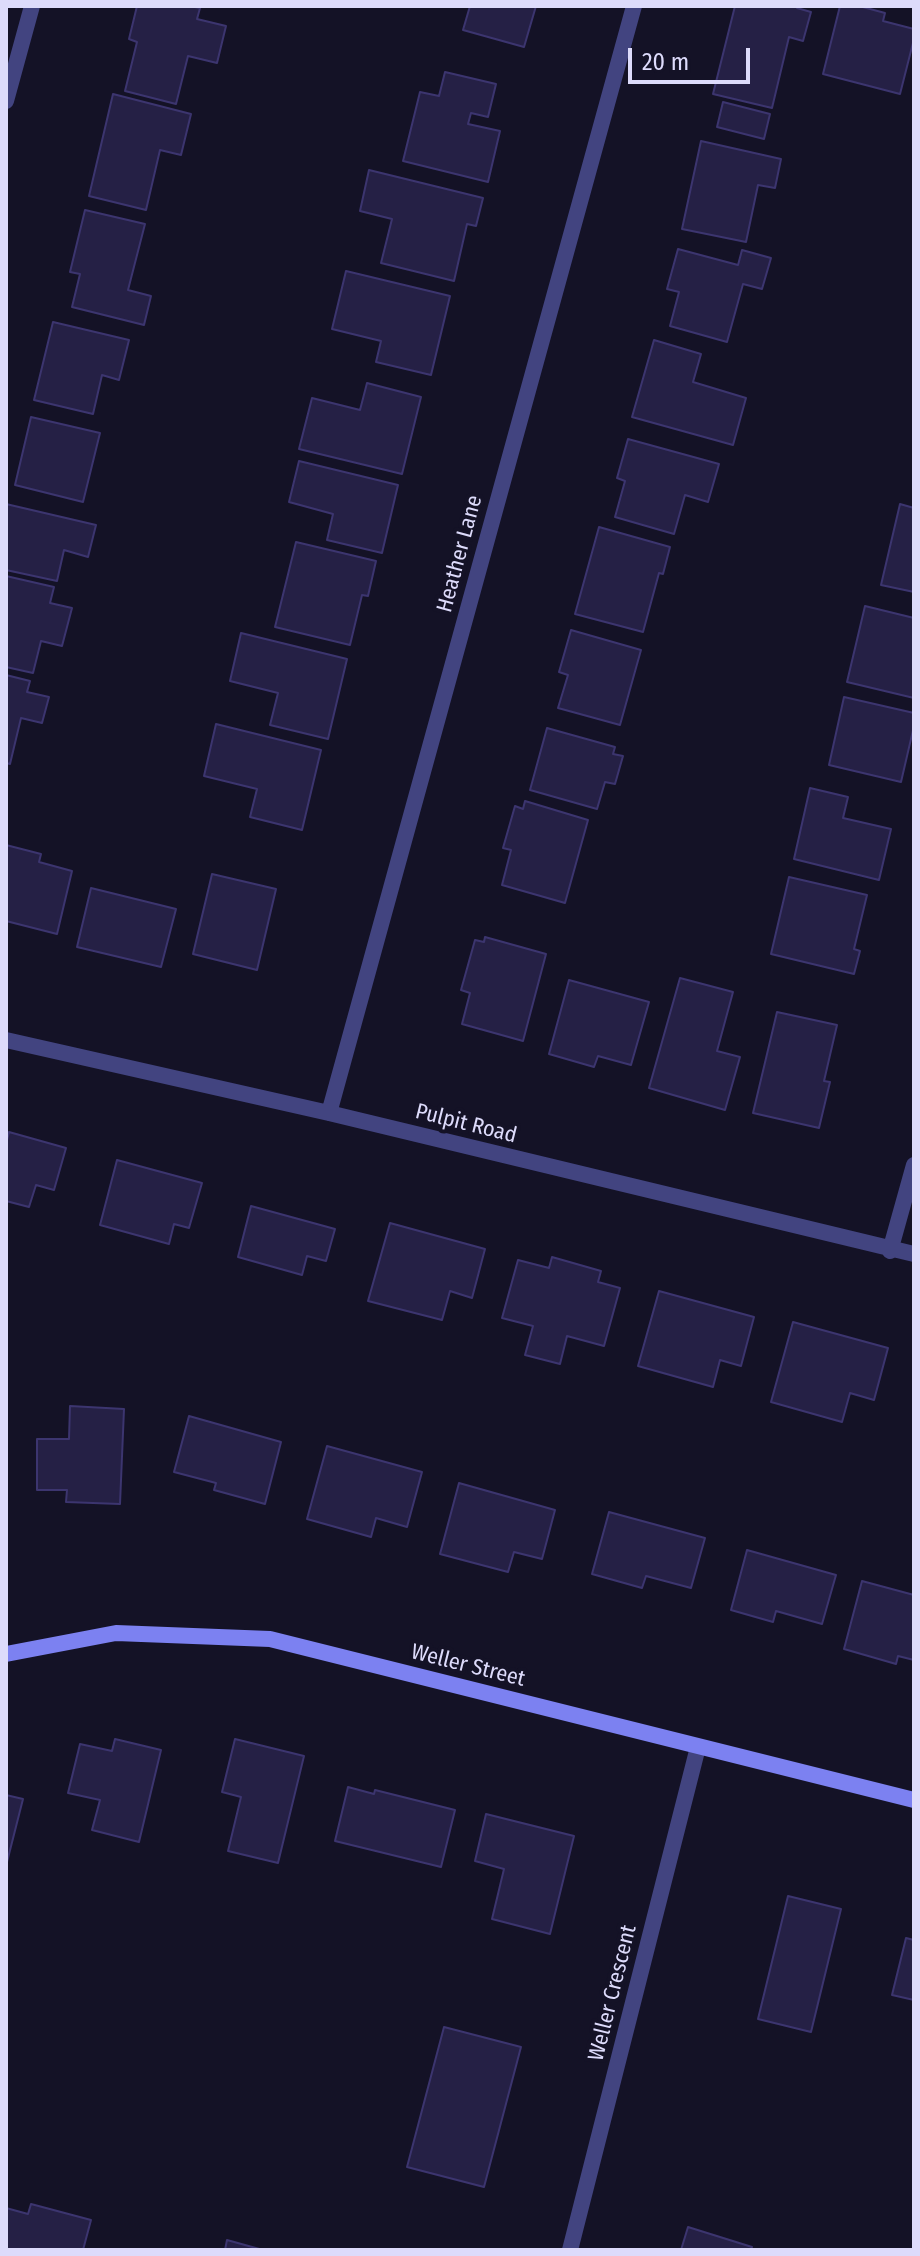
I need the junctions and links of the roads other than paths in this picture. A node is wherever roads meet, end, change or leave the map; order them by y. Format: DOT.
graph roads {
  1 [pos="32,6"];
  2 [pos="634,6"];
  3 [pos="6,101"];
  4 [pos="6,1040"];
  5 [pos="329,1113"];
  6 [pos="914,1165"];
  7 [pos="890,1251"];
  8 [pos="914,1254"];
  9 [pos="6,1654"];
  10 [pos="698,1747"];
  11 [pos="914,1800"];
  12 [pos="570,2250"];
  1 -- 3 [label="street"];
  2 -- 5 [label="street, Heather Lane"];
  4 -- 5 [label="street, Pulpit Road"];
  5 -- 7 [label="street, Pulpit Road"];
  6 -- 7 [label="street"];
  7 -- 8 [label="street, Pulpit Road"];
  9 -- 10 [label="street, Weller Street"];
  10 -- 11 [label="street, Weller Street"];
  10 -- 12 [label="street, Weller Crescent"];
}
